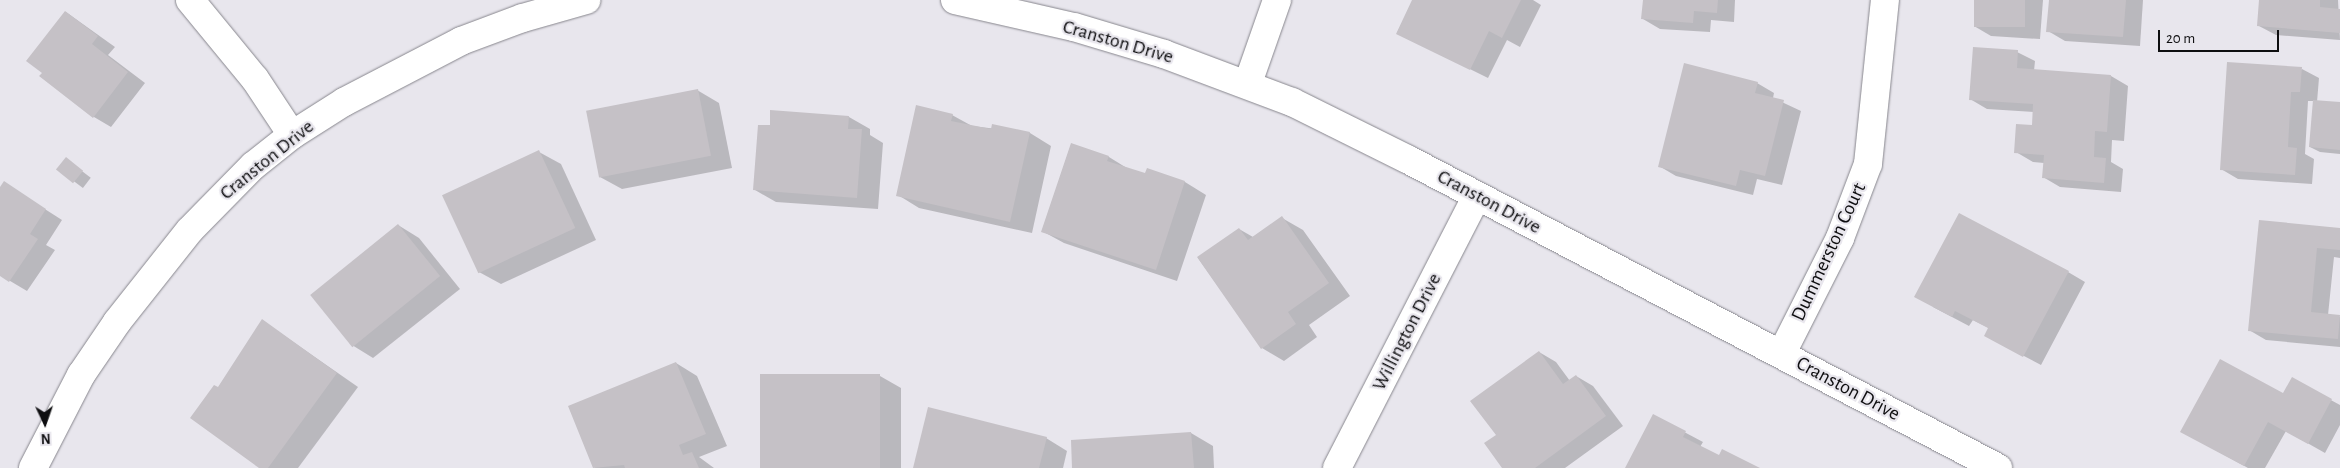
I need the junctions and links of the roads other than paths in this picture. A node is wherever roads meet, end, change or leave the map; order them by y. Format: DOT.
graph roads {
  1 [pos="190,0"];
  2 [pos="586,0"];
  3 [pos="955,0"];
  4 [pos="1277,0"];
  5 [pos="1885,0"];
  6 [pos="1248,83"];
  7 [pos="292,135"];
  8 [pos="1477,196"];
  9 [pos="1782,353"];
  10 [pos="33,468"];
  11 [pos="1337,468"];
  12 [pos="1998,468"];
  1 -- 7 [label="street"];
  2 -- 7 [label="street, Cranston Drive"];
  3 -- 6 [label="street, Cranston Drive"];
  4 -- 6 [label="street"];
  5 -- 9 [label="street, Dummerston Court"];
  6 -- 8 [label="street, Cranston Drive"];
  7 -- 10 [label="street, Cranston Drive"];
  8 -- 9 [label="street, Cranston Drive"];
  8 -- 11 [label="street, Willington Drive"];
  9 -- 12 [label="street, Cranston Drive"];
}
